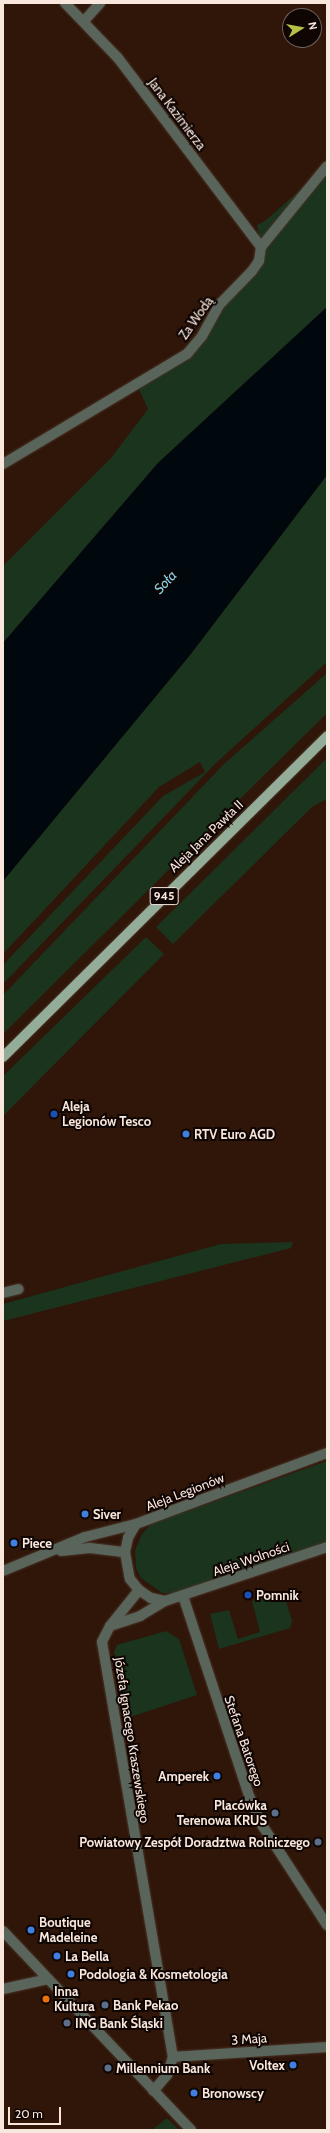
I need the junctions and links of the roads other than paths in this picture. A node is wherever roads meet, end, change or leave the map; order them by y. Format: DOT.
graph roads {
  1 [pos="65,3"];
  2 [pos="100,3"];
  3 [pos="84,21"];
  4 [pos="327,166"];
  5 [pos="262,247"];
  6 [pos="3,464"];
  7 [pos="327,736"];
  8 [pos="3,1057"];
  9 [pos="19,1289"];
  10 [pos="3,1293"];
  11 [pos="327,1453"];
  12 [pos="136,1524"];
  13 [pos="327,1547"];
  14 [pos="51,1552"];
  15 [pos="124,1552"];
  16 [pos="3,1571"];
  17 [pos="139,1590"];
  18 [pos="183,1596"];
  19 [pos="165,1601"];
  20 [pos="110,1626"];
  21 [pos="327,1925"];
  22 [pos="3,1931"];
  23 [pos="48,1979"];
  24 [pos="3,1989"];
  25 [pos="327,2047"];
  26 [pos="173,2057"];
  27 [pos="153,2091"];
  28 [pos="190,2130"];
  1 -- 3 [label="street, Jana Kazimierza"];
  2 -- 3 [label="street"];
  3 -- 5 [label="street, Jana Kazimierza"];
  4 -- 5 [label="street, Za Wodą"];
  5 -- 6 [label="street, Za Wodą"];
  7 -- 8 [label="main road, Aleja Jana Pawła II / 945"];
  9 -- 10 [label="street"];
  11 -- 12 [label="street, Aleja Legionów"];
  12 -- 14 [label="street, Aleja Legionów"];
  12 -- 15 [label="street"];
  13 -- 18 [label="street, Aleja Wolności"];
  14 -- 15 [label="street, Aleja Legionów"];
  14 -- 16 [label="street, Aleja Legionów"];
  15 -- 17 [label="street"];
  17 -- 19 [label="street"];
  17 -- 20 [label="street"];
  18 -- 19 [label="street, Aleja Wolności"];
  18 -- 21 [label="street, Stefana Batorego"];
  19 -- 20 [label="street"];
  20 -- 26 [label="street, Józefa Ignacego Kraszewskiego"];
  22 -- 23 [label="street"];
  23 -- 24 [label="street"];
  23 -- 27 [label="street"];
  25 -- 26 [label="street, 3 Maja"];
  26 -- 27 [label="street, Józefa Ignacego Kraszewskiego"];
  27 -- 28 [label="street"];
}
